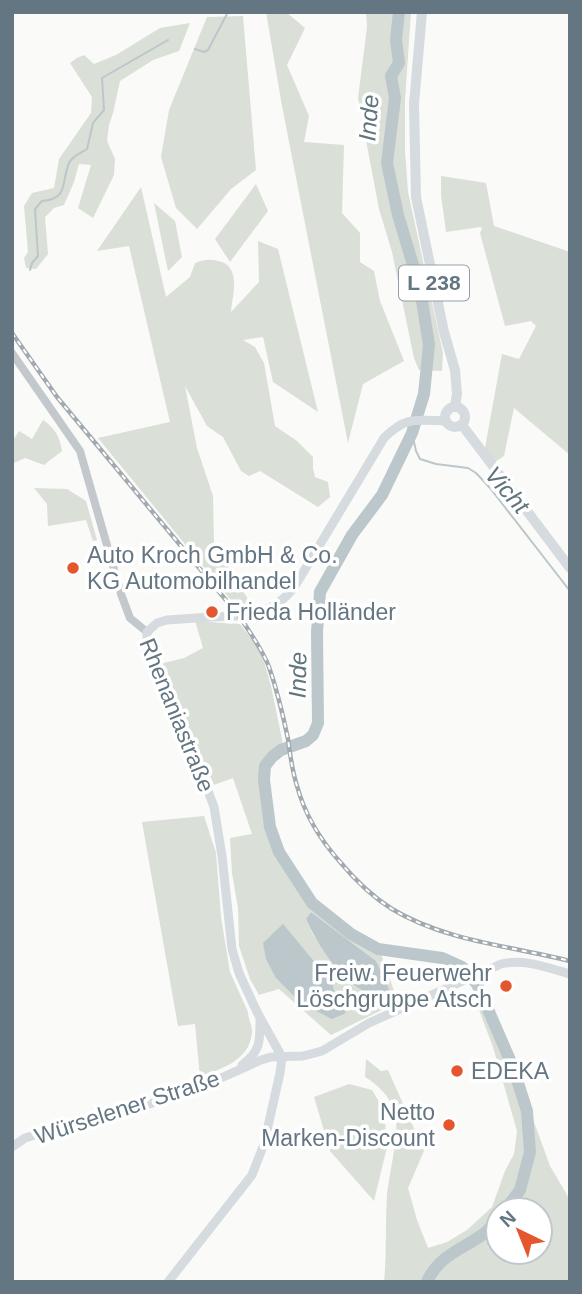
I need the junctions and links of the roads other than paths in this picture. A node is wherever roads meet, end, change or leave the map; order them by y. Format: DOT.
graph roads {
  1 [pos="422,12"];
  2 [pos="12,353"];
  3 [pos="455,406"];
  4 [pos="446,421"];
  5 [pos="462,425"];
  6 [pos="570,568"];
  7 [pos="146,632"];
  8 [pos="570,974"];
  9 [pos="260,1018"];
  10 [pos="282,1057"];
  11 [pos="234,1072"];
  12 [pos="12,1146"];
  13 [pos="168,1282"];
  1 -- 3 [label="main road, L 238"];
  2 -- 7 [label="street, Rhenaniastraße"];
  3 -- 4 [label="main road"];
  3 -- 5 [label="main road, L 238"];
  4 -- 5 [label="main road"];
  4 -- 7 [label="main road"];
  5 -- 6 [label="main road, L 238"];
  7 -- 9 [label="main road, Rhenaniastraße"];
  8 -- 10 [label="main road, Würselener Straße"];
  9 -- 10 [label="main road, Rhenaniastraße"];
  9 -- 11 [label="main road"];
  10 -- 11 [label="main road, Würselener Straße"];
  10 -- 13 [label="main road"];
  11 -- 12 [label="main road, Würselener Straße"];
}
